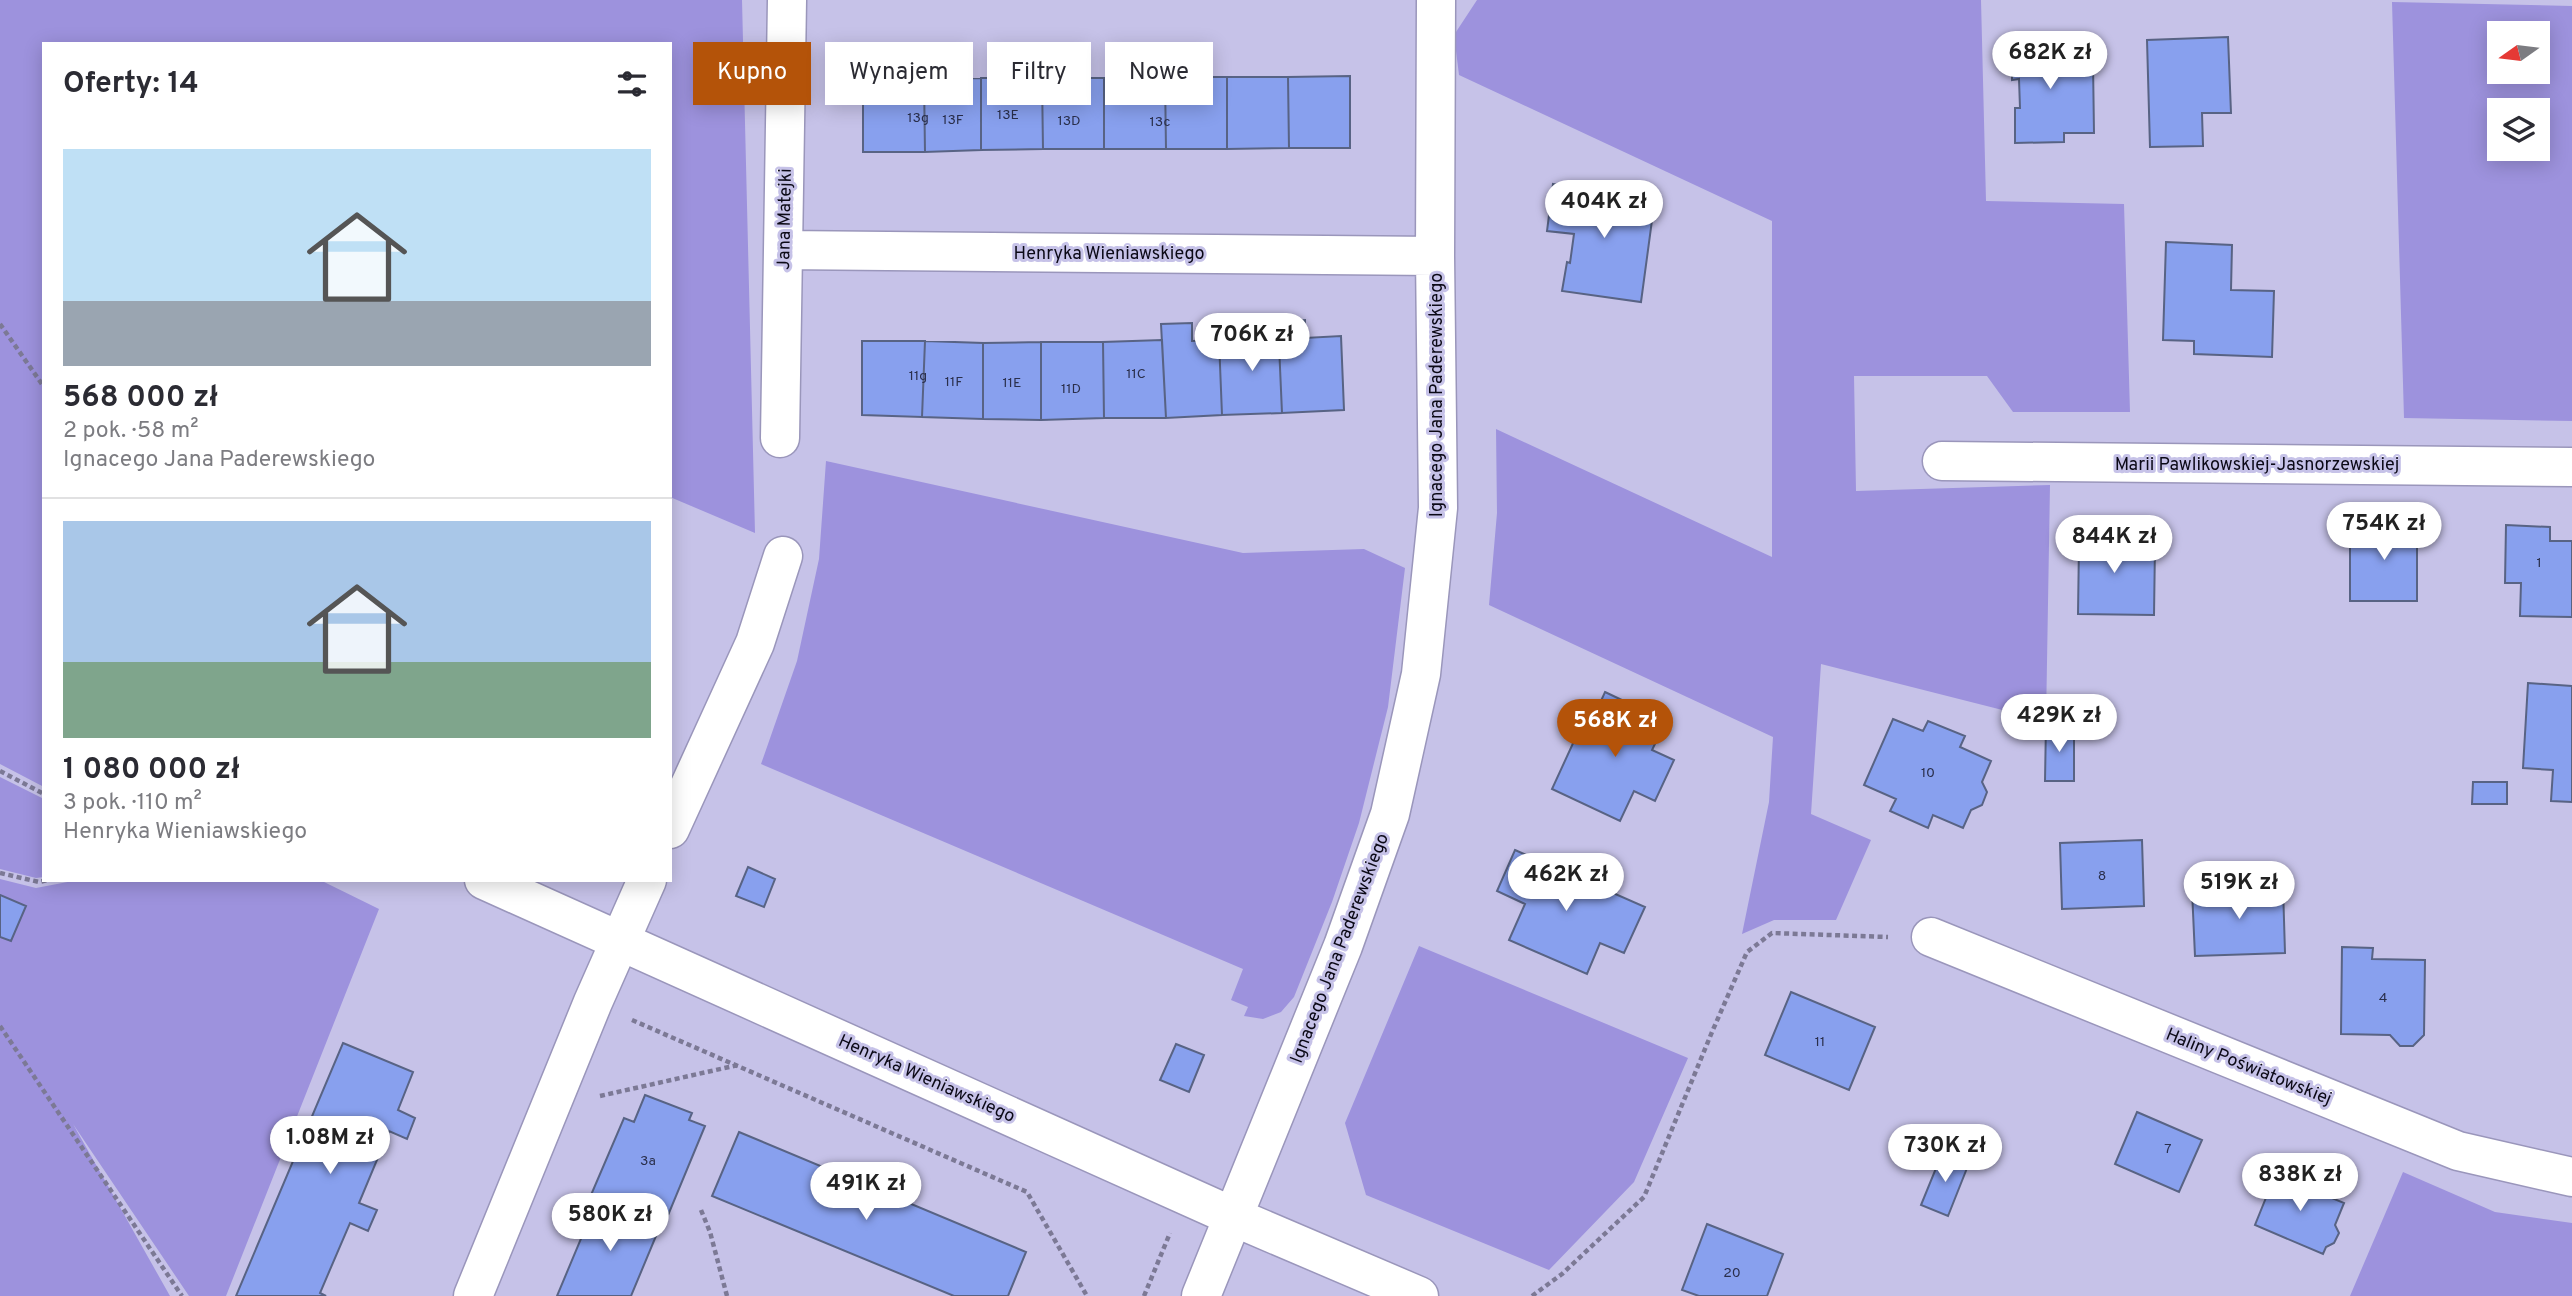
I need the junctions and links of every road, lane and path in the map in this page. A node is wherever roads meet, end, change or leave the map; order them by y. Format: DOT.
graph roads {
  1 [pos="787,0"];
  2 [pos="1436,0"];
  3 [pos="783,250"];
  4 [pos="1435,256"];
  5 [pos="0,324"];
  6 [pos="42,384"];
  7 [pos="780,438"];
  8 [pos="1942,461"];
  9 [pos="2572,467"];
  10 [pos="783,556"];
  11 [pos="0,771"];
  12 [pos="42,793"];
  13 [pos="672,825"];
  14 [pos="0,873"];
  15 [pos="42,881"];
  16 [pos="488,882"];
  17 [pos="646,882"];
  18 [pos="1931,937"];
  19 [pos="619,941"];
  20 [pos="593,1002"];
  21 [pos="0,1026"];
  22 [pos="739,1065"];
  23 [pos="550,1107"];
  24 [pos="2572,1177"];
  25 [pos="1186,1194"];
  26 [pos="701,1210"];
  27 [pos="1234,1217"];
  28 [pos="182,1296"];
  29 [pos="473,1296"];
  30 [pos="727,1296"];
  31 [pos="1087,1296"];
  32 [pos="1144,1296"];
  33 [pos="1201,1296"];
  34 [pos="1419,1296"];
  35 [pos="1532,1296"];
  1 -- 3 [label="street, Jana Matejki"];
  2 -- 4 [label="street, Ignacego Jana Paderewskiego"];
  3 -- 4 [label="street, Henryka Wieniawskiego"];
  3 -- 7 [label="street, Jana Matejki"];
  4 -- 27 [label="street, Ignacego Jana Paderewskiego"];
  5 -- 6 [label="path"];
  8 -- 9 [label="street, Marii Pawlikowskiej-Jasnorzewskiej"];
  10 -- 13 [label="street"];
  11 -- 12 [label="path"];
  14 -- 15 [label="path"];
  16 -- 19 [label="street, Henryka Wieniawskiego"];
  17 -- 19 [label="street"];
  18 -- 24 [label="street, Haliny Poświatowskiej"];
  18 -- 35 [label="path"];
  19 -- 20 [label="street"];
  19 -- 25 [label="street, Henryka Wieniawskiego"];
  20 -- 22 [label="path"];
  20 -- 23 [label="street"];
  21 -- 28 [label="path"];
  22 -- 23 [label="path"];
  22 -- 31 [label="path"];
  23 -- 29 [label="street"];
  25 -- 27 [label="street, Henryka Wieniawskiego"];
  25 -- 32 [label="path"];
  26 -- 30 [label="path"];
  27 -- 33 [label="street, Ignacego Jana Paderewskiego"];
  27 -- 34 [label="street, Henryka Wieniawskiego"];
}
